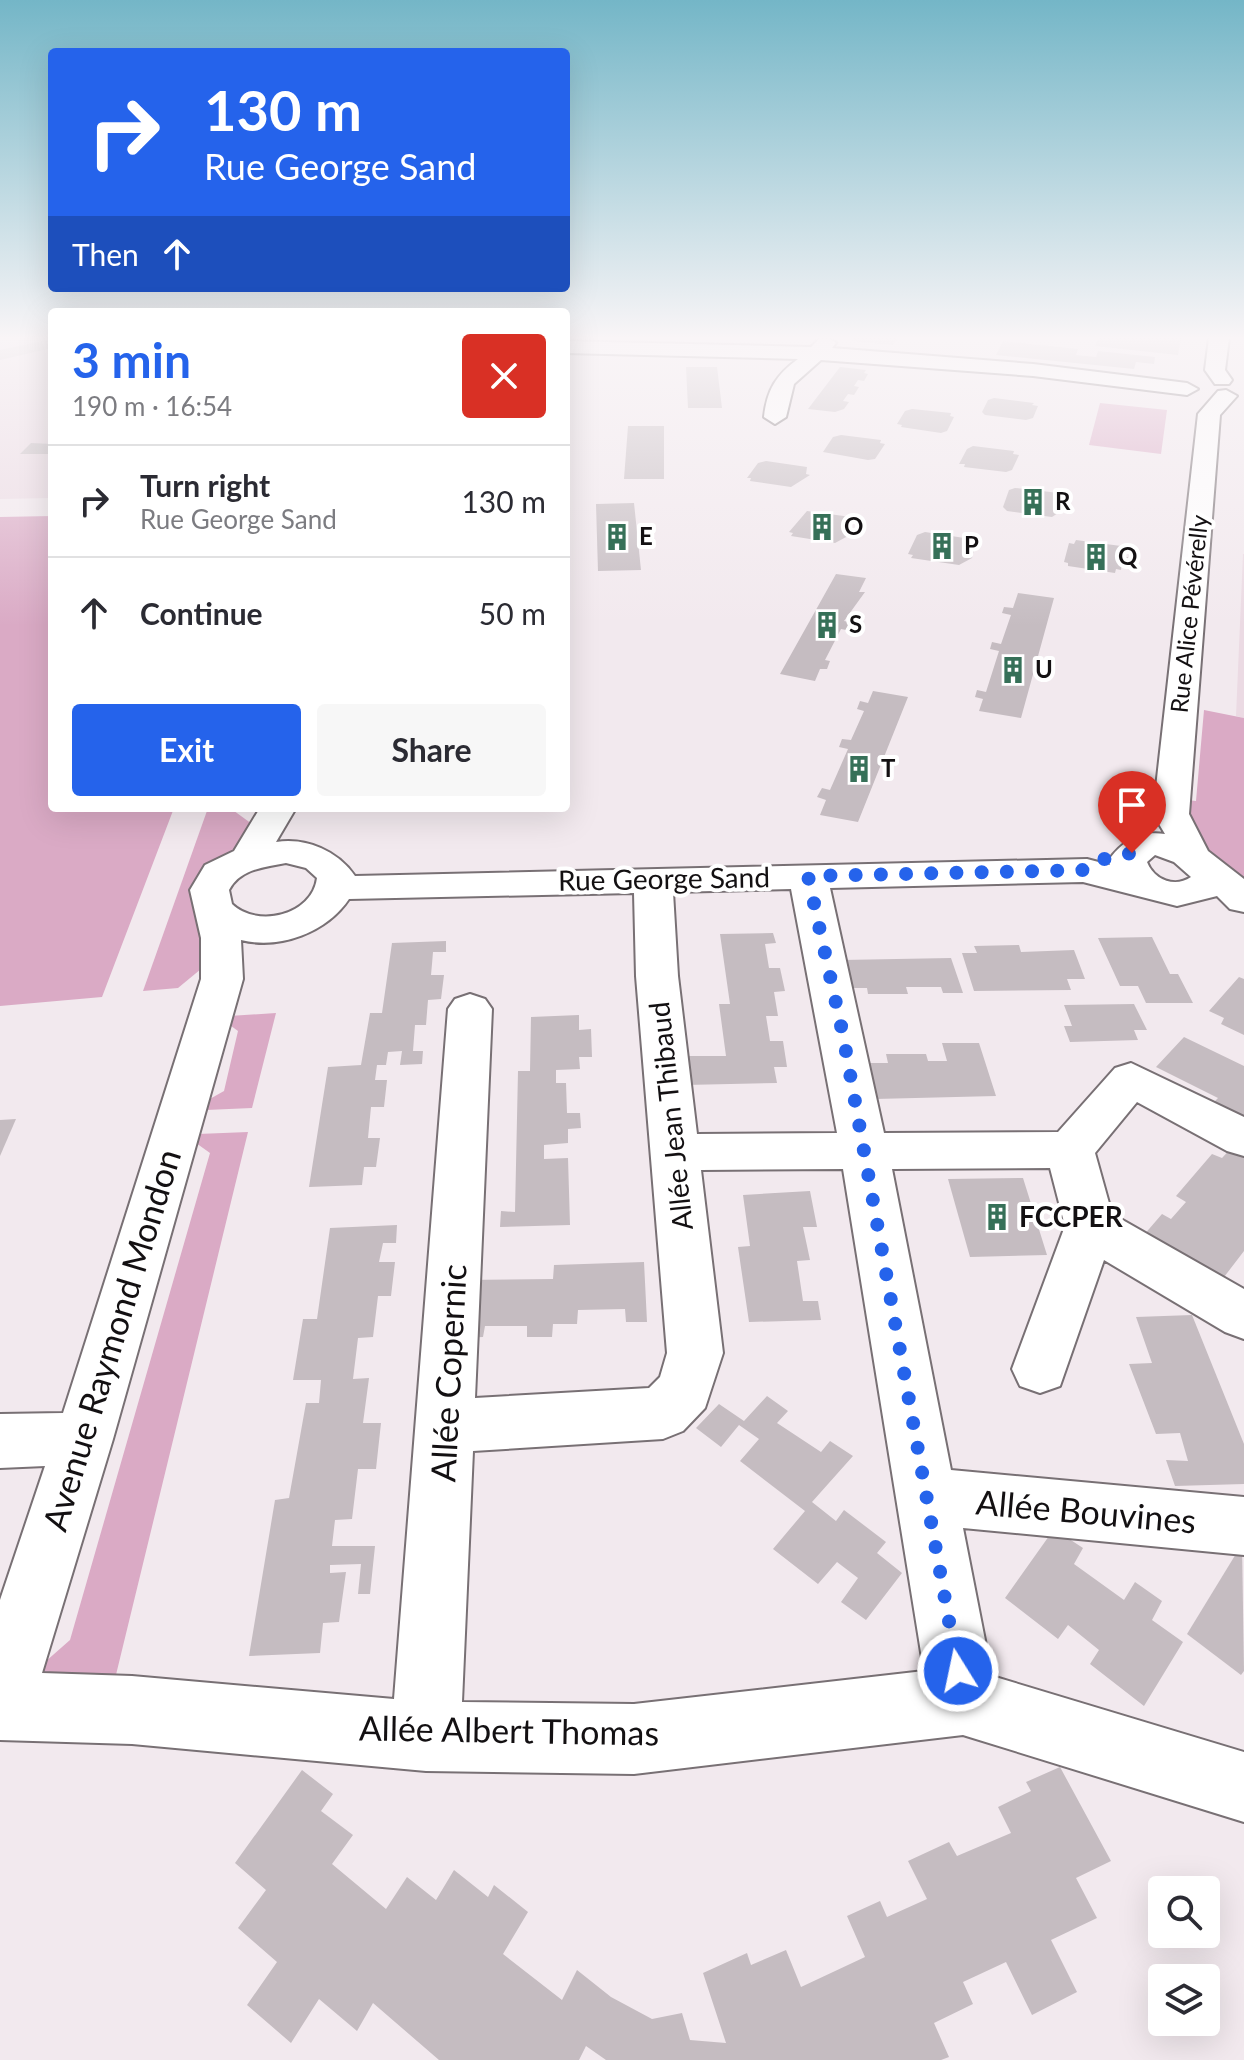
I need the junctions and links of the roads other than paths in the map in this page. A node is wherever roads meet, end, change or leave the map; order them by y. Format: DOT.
graph roads {
  1 [pos="1216,434"];
  2 [pos="276,812"];
  3 [pos="279,812"];
  4 [pos="1171,814"];
  5 [pos="303,854"];
  6 [pos="248,858"];
  7 [pos="1200,862"];
  8 [pos="1150,870"];
  9 [pos="808,876"];
  10 [pos="653,879"];
  11 [pos="336,888"];
  12 [pos="1244,900"];
  13 [pos="1244,913"];
  14 [pos="214,914"];
  15 [pos="285,926"];
  16 [pos="222,979"];
  17 [pos="470,1009"];
  18 [pos="1244,1138"];
  19 [pos="863,1150"];
  20 [pos="1070,1150"];
  21 [pos="675,1152"];
  22 [pos="1090,1226"];
  23 [pos="1244,1316"];
  24 [pos="1040,1369"];
  25 [pos="447,1426"];
  26 [pos="84,1439"];
  27 [pos="0,1441"];
  28 [pos="928,1496"];
  29 [pos="1244,1526"];
  30 [pos="0,1699"];
  31 [pos="963,1701"];
  32 [pos="0,1706"];
  33 [pos="426,1736"];
  34 [pos="1244,1787"];
  1 -- 4 [label="street, Rue Alice Pévérelly"];
  2 -- 6 [label="street"];
  3 -- 5 [label="street"];
  4 -- 7 [label="street"];
  4 -- 8 [label="street"];
  5 -- 6 [label="street"];
  5 -- 11 [label="street"];
  6 -- 14 [label="street"];
  7 -- 8 [label="street"];
  7 -- 8 [label="street"];
  7 -- 12 [label="street"];
  8 -- 9 [label="street, Rue George Sand"];
  8 -- 13 [label="street"];
  9 -- 10 [label="street, Rue George Sand"];
  9 -- 19 [label="street"];
  10 -- 11 [label="street, Rue George Sand"];
  10 -- 21 [label="street, Allée Jean Thibaud"];
  11 -- 15 [label="street"];
  14 -- 15 [label="street"];
  14 -- 16 [label="street, Avenue Raymond Mondon"];
  15 -- 16 [label="street, Avenue Raymond Mondon"];
  16 -- 26 [label="street, Avenue Raymond Mondon"];
  17 -- 25 [label="street, Allée Copernic"];
  18 -- 20 [label="street"];
  19 -- 20 [label="street"];
  19 -- 21 [label="street"];
  19 -- 28 [label="street"];
  20 -- 22 [label="street"];
  21 -- 25 [label="street, Allée Jean Thibaud"];
  22 -- 23 [label="street"];
  22 -- 24 [label="street"];
  25 -- 33 [label="street, Allée Copernic"];
  26 -- 27 [label="street"];
  26 -- 30 [label="street, Avenue Raymond Mondon"];
  28 -- 29 [label="street, Allée Bouvines"];
  28 -- 31 [label="street"];
  31 -- 33 [label="street, Allée Albert Thomas"];
  31 -- 34 [label="street, Allée Albert Thomas"];
  32 -- 33 [label="street, Allée Albert Thomas"];
}
